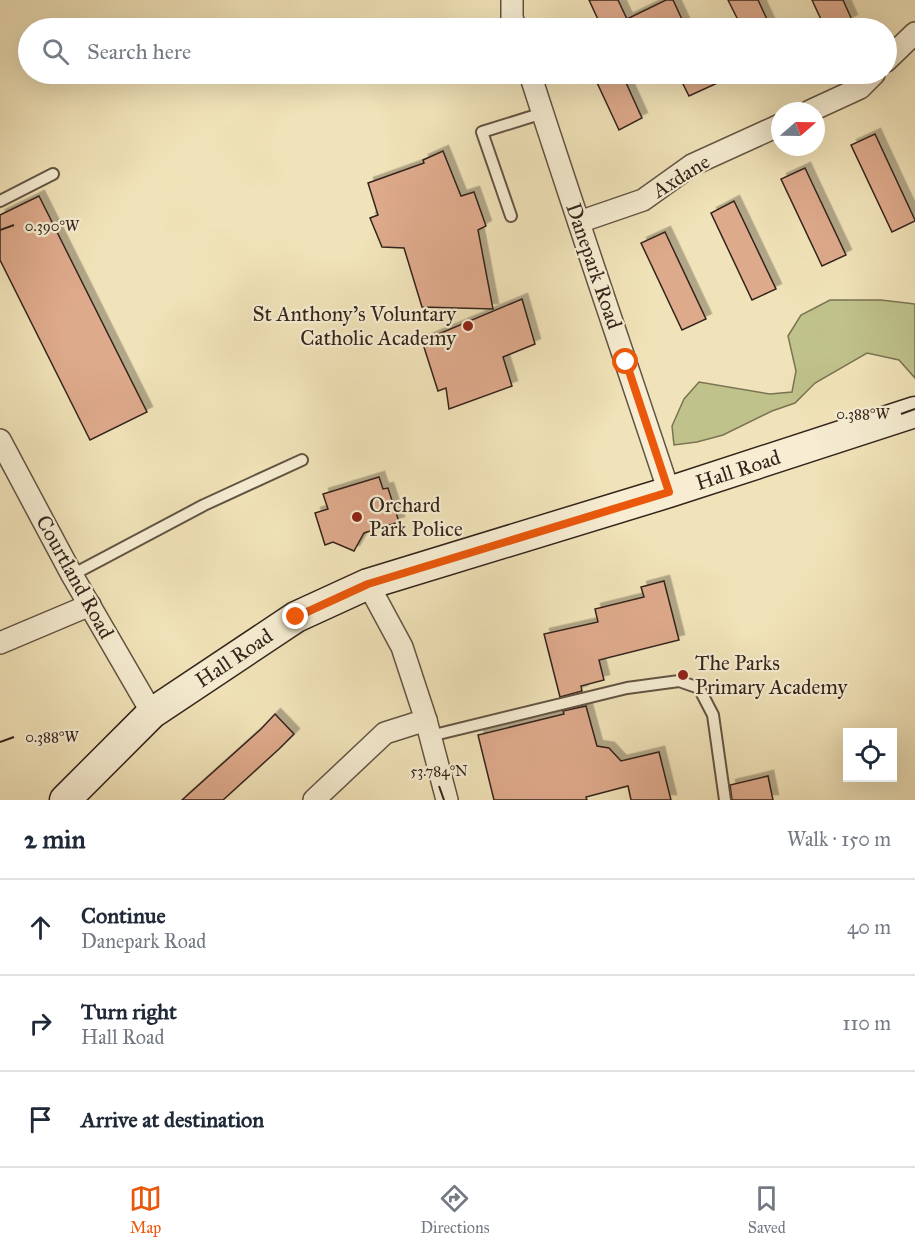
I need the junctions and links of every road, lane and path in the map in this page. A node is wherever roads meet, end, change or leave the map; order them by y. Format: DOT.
graph roads {
  1 [pos="512,0"];
  2 [pos="512,18"];
  3 [pos="915,33"];
  4 [pos="897,50"];
  5 [pos="533,84"];
  6 [pos="864,84"];
  7 [pos="825,104"];
  8 [pos="543,113"];
  9 [pos="771,129"];
  10 [pos="53,174"];
  11 [pos="0,201"];
  12 [pos="511,216"];
  13 [pos="579,222"];
  14 [pos="915,412"];
  15 [pos="0,440"];
  16 [pos="302,460"];
  17 [pos="669,492"];
  18 [pos="72,575"];
  19 [pos="368,584"];
  20 [pos="90,605"];
  21 [pos="0,643"];
  22 [pos="152,713"];
  23 [pos="428,728"];
  24 [pos="65,800"];
  25 [pos="314,800"];
  26 [pos="447,800"];
  27 [pos="725,800"];
  1 -- 2 [label="street"];
  3 -- 4 [label="street"];
  5 -- 8 [label="street, Danepark Road"];
  6 -- 7 [label="street"];
  8 -- 12 [label="lane"];
  8 -- 13 [label="street, Danepark Road"];
  9 -- 13 [label="street, Axdane"];
  10 -- 11 [label="lane"];
  13 -- 17 [label="street, Danepark Road"];
  14 -- 17 [label="street, Hall Road"];
  15 -- 18 [label="street, Courtland Road"];
  16 -- 18 [label="lane"];
  17 -- 19 [label="street, Hall Road"];
  18 -- 20 [label="street, Courtland Road"];
  19 -- 22 [label="street, Hall Road"];
  19 -- 23 [label="street"];
  20 -- 21 [label="street"];
  20 -- 22 [label="street, Courtland Road"];
  22 -- 24 [label="street, Hall Road"];
  23 -- 25 [label="street"];
  23 -- 26 [label="street"];
  23 -- 27 [label="lane"];
}
